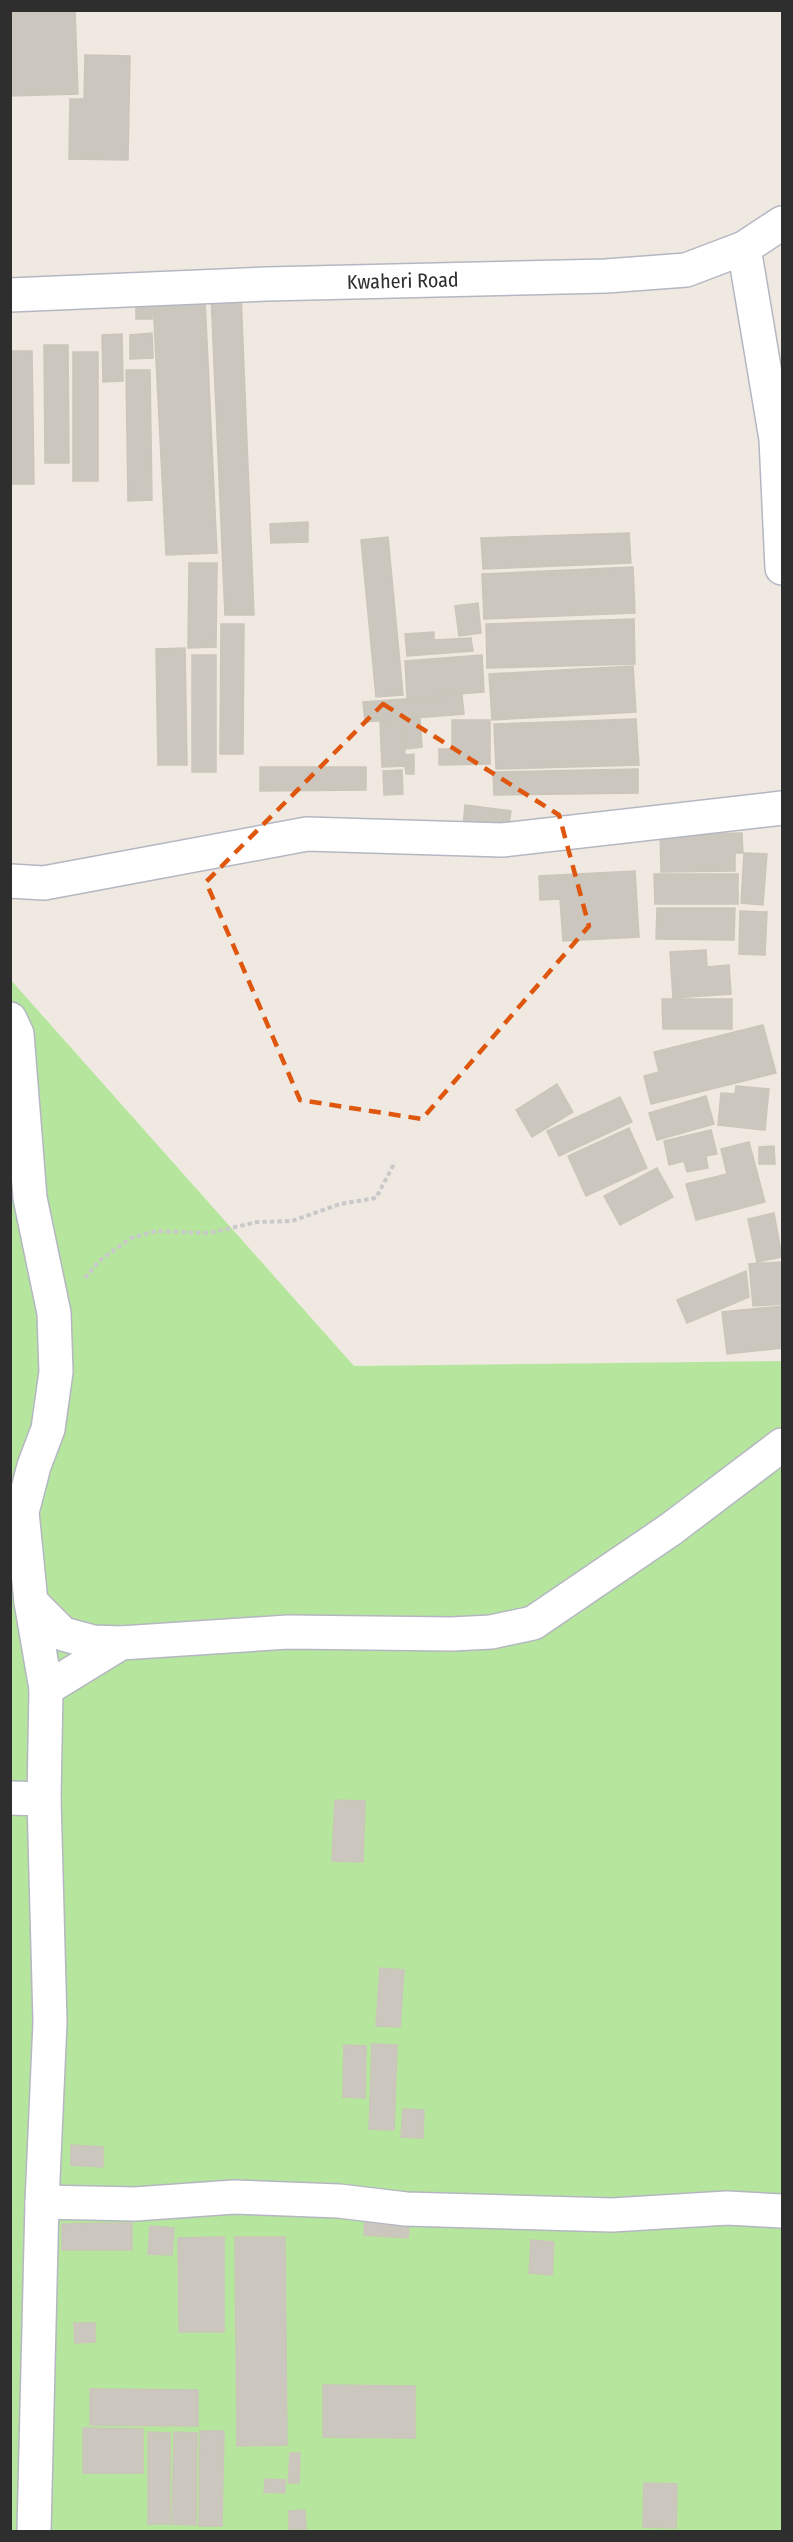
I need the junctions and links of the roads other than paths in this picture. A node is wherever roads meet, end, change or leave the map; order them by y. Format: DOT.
graph roads {
  1 [pos="783,223"];
  2 [pos="744,248"];
  3 [pos="10,296"];
  4 [pos="783,568"];
  5 [pos="783,808"];
  6 [pos="10,880"];
  7 [pos="10,1019"];
  8 [pos="783,1445"];
  9 [pos="31,1602"];
  10 [pos="121,1643"];
  11 [pos="46,1689"];
  12 [pos="10,1798"];
  13 [pos="44,1799"];
  14 [pos="42,2202"];
  15 [pos="783,2211"];
  16 [pos="34,2532"];
  1 -- 2 [label="street, Kwaheri Road"];
  2 -- 3 [label="street, Kwaheri Road"];
  2 -- 4 [label="street"];
  5 -- 6 [label="street"];
  7 -- 9 [label="street"];
  8 -- 10 [label="street"];
  9 -- 10 [label="street"];
  9 -- 11 [label="street"];
  10 -- 11 [label="street"];
  11 -- 13 [label="street"];
  12 -- 13 [label="street"];
  13 -- 14 [label="street"];
  14 -- 15 [label="street"];
  14 -- 16 [label="street"];
}
